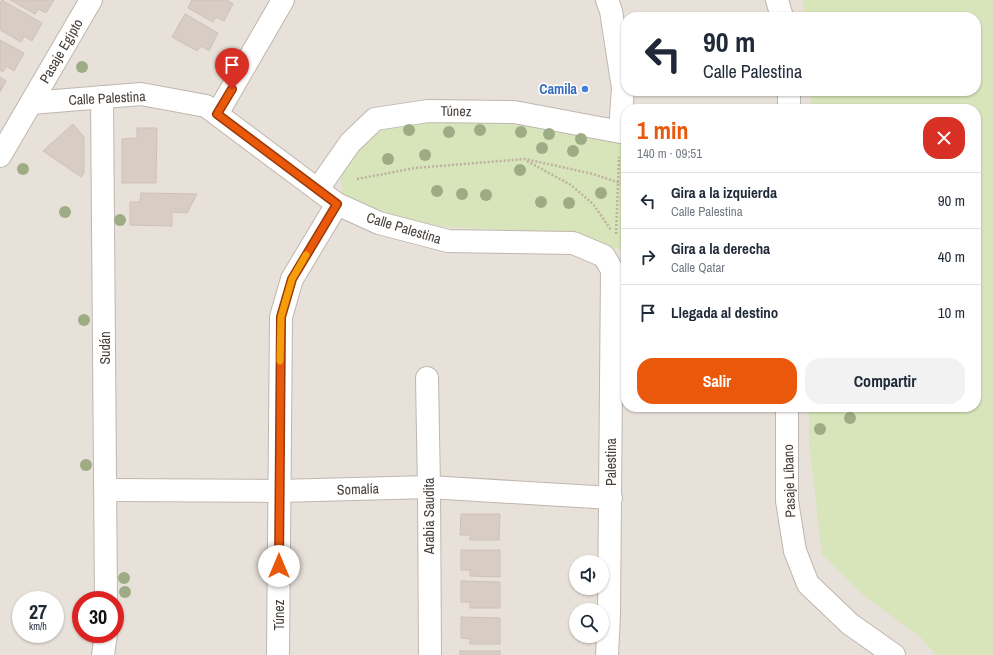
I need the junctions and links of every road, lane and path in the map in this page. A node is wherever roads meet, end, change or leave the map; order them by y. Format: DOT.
graph roads {
  1 [pos="91,0"];
  2 [pos="282,0"];
  3 [pos="607,0"];
  4 [pos="777,0"];
  5 [pos="781,12"];
  6 [pos="621,75"];
  7 [pos="102,97"];
  8 [pos="31,103"];
  9 [pos="217,114"];
  10 [pos="621,132"];
  11 [pos="0,156"];
  12 [pos="621,157"];
  13 [pos="525,160"];
  14 [pos="364,178"];
  15 [pos="619,182"];
  16 [pos="318,189"];
  17 [pos="337,204"];
  18 [pos="619,266"];
  19 [pos="426,378"];
  20 [pos="787,412"];
  21 [pos="429,487"];
  22 [pos="106,490"];
  23 [pos="279,491"];
  24 [pos="611,498"];
  25 [pos="106,591"];
  26 [pos="105,643"];
  27 [pos="103,655"];
  28 [pos="278,655"];
  29 [pos="430,655"];
  30 [pos="607,655"];
  31 [pos="894,655"];
  1 -- 8 [label="street, Pasaje Egipto"];
  2 -- 9 [label="street"];
  3 -- 6 [label="street"];
  4 -- 5 [label="street"];
  7 -- 8 [label="street, Calle Palestina"];
  7 -- 9 [label="street, Calle Palestina"];
  7 -- 22 [label="street, Sudán"];
  8 -- 11 [label="street, Pasaje Egipto"];
  9 -- 16 [label="street, Calle Palestina"];
  10 -- 16 [label="street, Túnez"];
  12 -- 15 [label="path"];
  13 -- 14 [label="path"];
  13 -- 15 [label="path"];
  13 -- 15 [label="path"];
  16 -- 17 [label="street, Calle Palestina"];
  17 -- 18 [label="street, Calle Palestina"];
  17 -- 23 [label="street, Túnez"];
  18 -- 24 [label="street, Palestina"];
  19 -- 21 [label="street, Arabia Saudita"];
  20 -- 31 [label="street, Pasaje Líbano"];
  21 -- 23 [label="street, Somalía"];
  21 -- 24 [label="street, Somalía"];
  21 -- 29 [label="street, Arabia Saudita"];
  22 -- 23 [label="street, Somalía"];
  22 -- 25 [label="street, Sudán"];
  23 -- 28 [label="street, Túnez"];
  24 -- 30 [label="street, Palestina"];
  26 -- 27 [label="street"];
}
